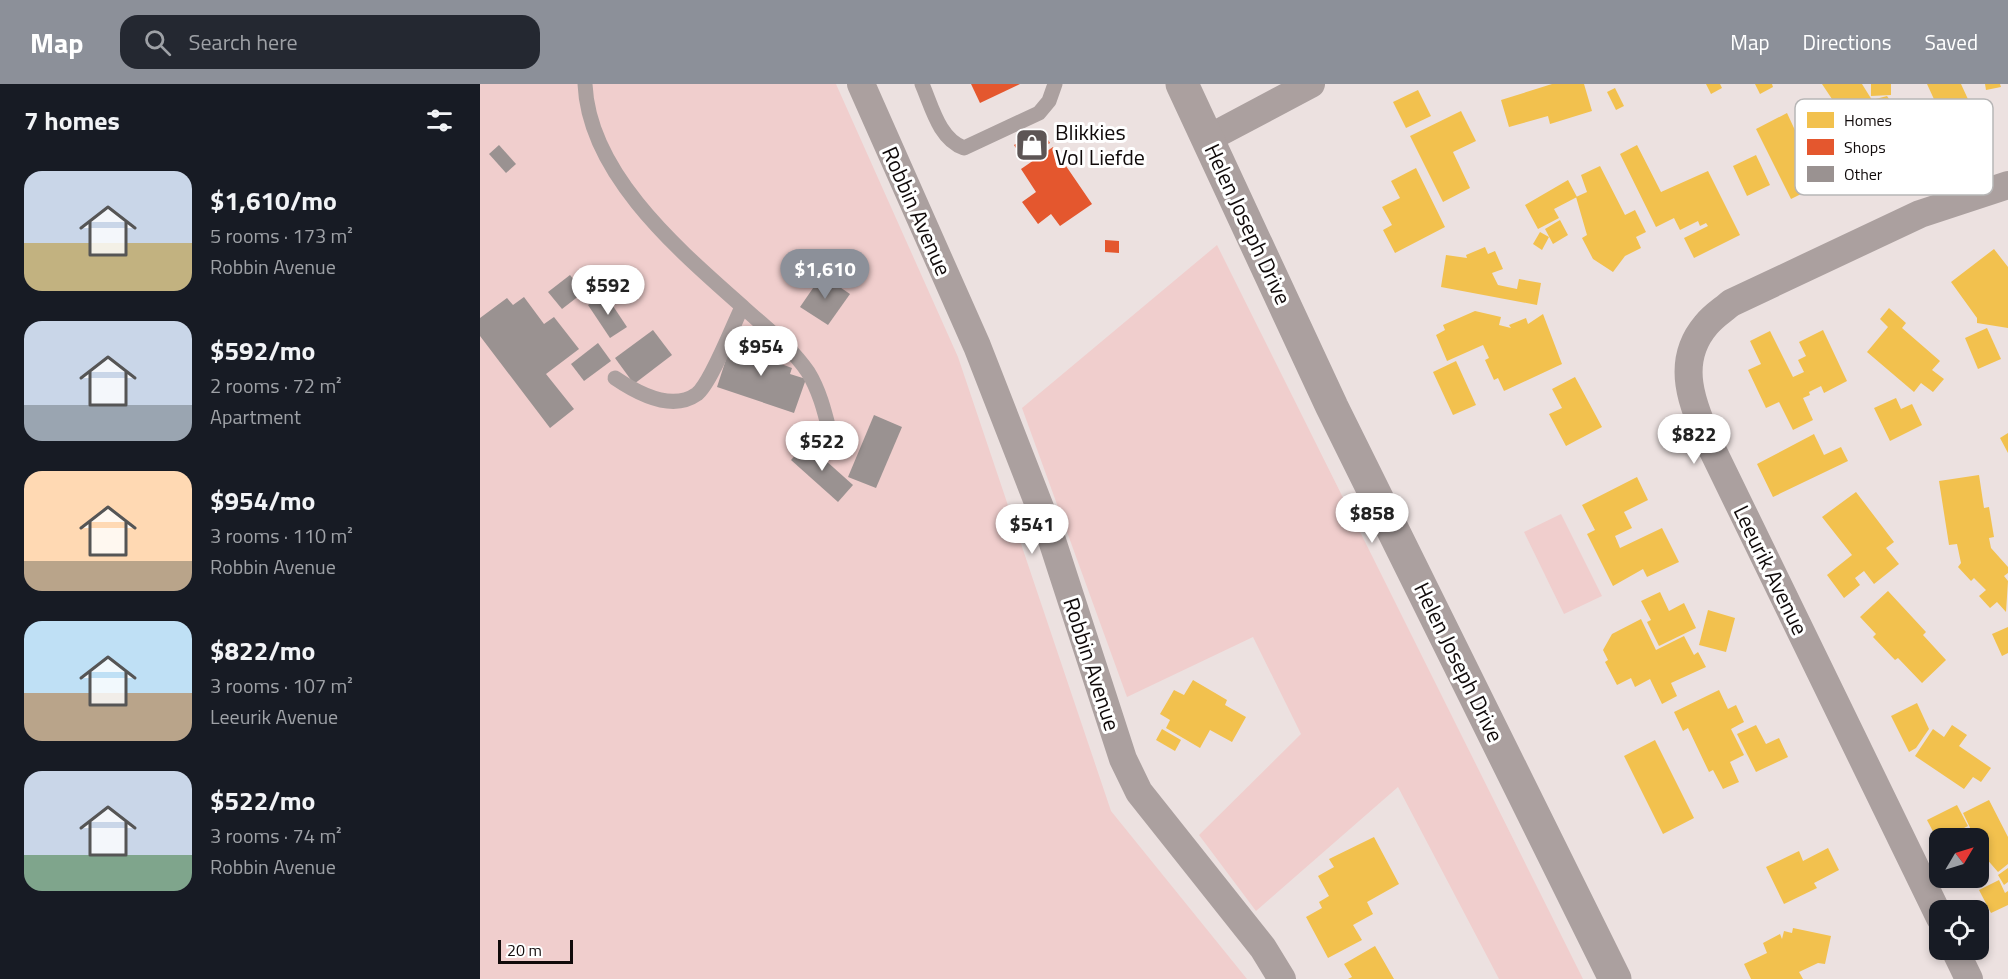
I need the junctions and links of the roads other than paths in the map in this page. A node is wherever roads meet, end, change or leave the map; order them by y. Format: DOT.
graph roads {
  1 [pos="585,84"];
  2 [pos="861,84"];
  3 [pos="922,84"];
  4 [pos="1055,84"];
  5 [pos="1182,84"];
  6 [pos="1311,84"];
  7 [pos="1209,138"];
  8 [pos="2008,185"];
  9 [pos="1993,190"];
  10 [pos="1978,195"];
  11 [pos="742,307"];
  12 [pos="615,378"];
  13 [pos="832,441"];
  14 [pos="1931,900"];
  15 [pos="1960,960"];
  16 [pos="1282,979"];
  17 [pos="1615,979"];
  18 [pos="1970,979"];
  1 -- 11 [label="lane"];
  2 -- 16 [label="street, Robbin Avenue"];
  3 -- 4 [label="lane"];
  5 -- 7 [label="street, Helen Joseph Drive"];
  6 -- 7 [label="street"];
  7 -- 17 [label="street, Helen Joseph Drive"];
  8 -- 9 [label="street, Leeurik Avenue"];
  10 -- 14 [label="street, Leeurik Avenue"];
  11 -- 12 [label="lane"];
  11 -- 13 [label="lane"];
  15 -- 18 [label="street"];
}
